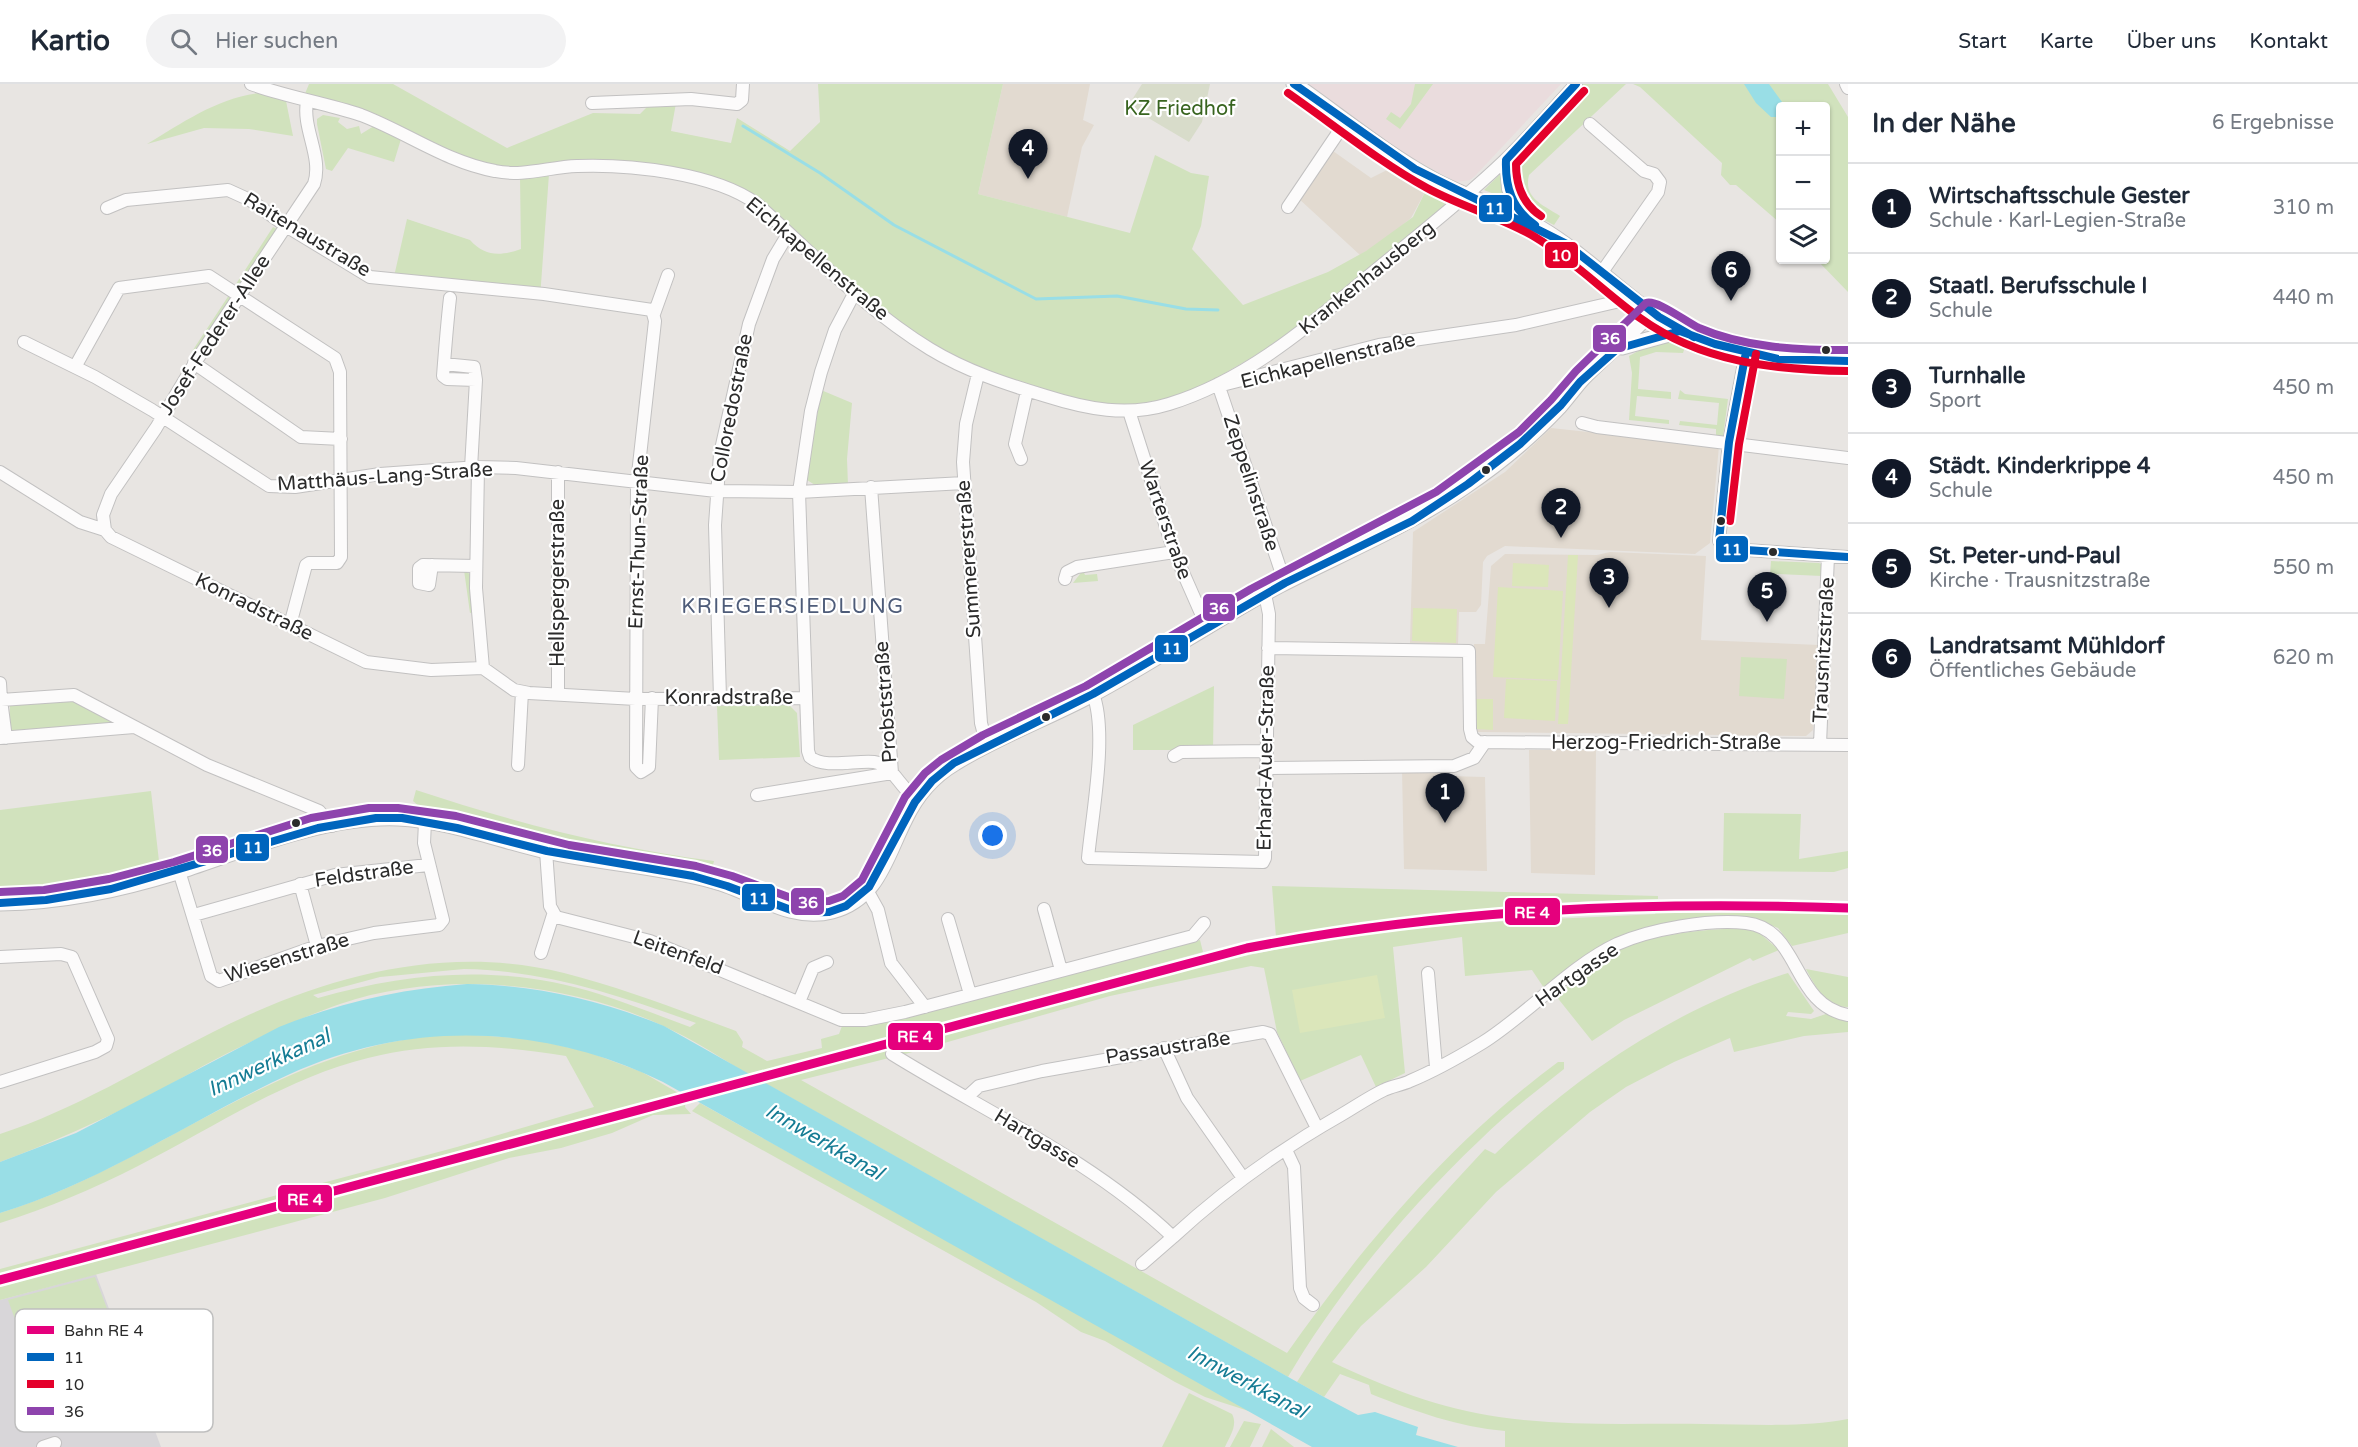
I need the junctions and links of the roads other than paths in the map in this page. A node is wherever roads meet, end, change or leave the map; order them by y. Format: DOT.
graph roads {
  1 [pos="251,84"];
  2 [pos="743,84"];
  3 [pos="1294,84"];
  4 [pos="1576,84"];
  5 [pos="1846,84"];
  6 [pos="1848,88"];
  7 [pos="307,102"];
  8 [pos="592,103"];
  9 [pos="1346,122"];
  10 [pos="1590,124"];
  11 [pos="1506,160"];
  12 [pos="1466,195"];
  13 [pos="1288,207"];
  14 [pos="107,208"];
  15 [pos="1524,219"];
  16 [pos="286,226"];
  17 [pos="788,234"];
  18 [pos="1602,272"];
  19 [pos="668,275"];
  20 [pos="855,291"];
  21 [pos="239,295"];
  22 [pos="450,298"];
  23 [pos="1633,298"];
  24 [pos="653,312"];
  25 [pos="1655,316"];
  26 [pos="1680,331"];
  27 [pos="1642,340"];
  28 [pos="24,342"];
  29 [pos="1617,349"];
  30 [pos="1746,352"];
  31 [pos="1848,361"];
  32 [pos="194,363"];
  33 [pos="75,367"];
  34 [pos="978,374"];
  35 [pos="1218,384"];
  36 [pos="1027,390"];
  37 [pos="1129,411"];
  38 [pos="162,417"];
  39 [pos="1582,423"];
  40 [pos="341,439"];
  41 [pos="1729,442"];
  42 [pos="1848,458"];
  43 [pos="1021,459"];
  44 [pos="474,468"];
  45 [pos="0,472"];
  46 [pos="558,472"];
  47 [pos="341,481"];
  48 [pos="637,483"];
  49 [pos="964,483"];
  50 [pos="871,487"];
  51 [pos="716,491"];
  52 [pos="799,492"];
  53 [pos="105,530"];
  54 [pos="1174,552"];
  55 [pos="1828,556"];
  56 [pos="1848,557"];
  57 [pos="432,566"];
  58 [pos="476,567"];
  59 [pos="1065,579"];
  60 [pos="1285,583"];
  61 [pos="1265,594"];
  62 [pos="290,625"];
  63 [pos="1207,627"];
  64 [pos="1268,648"];
  65 [pos="483,668"];
  66 [pos="0,683"];
  67 [pos="522,692"];
  68 [pos="558,694"];
  69 [pos="1093,694"];
  70 [pos="652,698"];
  71 [pos="720,698"];
  72 [pos="806,698"];
  73 [pos="636,699"];
  74 [pos="2,700"];
  75 [pos="135,727"];
  76 [pos="3,738"];
  77 [pos="1485,742"];
  78 [pos="1820,744"];
  79 [pos="1848,745"];
  80 [pos="987,746"];
  81 [pos="1266,751"];
  82 [pos="1174,756"];
  83 [pos="518,765"];
  84 [pos="1266,768"];
  85 [pos="892,773"];
  86 [pos="758,795"];
  87 [pos="917,798"];
  88 [pos="425,822"];
  89 [pos="332,826"];
  90 [pos="546,851"];
  91 [pos="428,865"];
  92 [pos="179,871"];
  93 [pos="300,884"];
  94 [pos="868,892"];
  95 [pos="0,903"];
  96 [pos="1044,909"];
  97 [pos="194,915"];
  98 [pos="553,915"];
  99 [pos="948,919"];
  100 [pos="1204,922"];
  101 [pos="317,946"];
  102 [pos="541,953"];
  103 [pos="0,957"];
  104 [pos="826,962"];
  105 [pos="1061,970"];
  106 [pos="1428,973"];
  107 [pos="970,994"];
  108 [pos="800,1002"];
  109 [pos="925,1007"];
  110 [pos="1848,1015"];
  111 [pos="1164,1048"];
  112 [pos="892,1054"];
  113 [pos="1436,1067"];
  114 [pos="0,1082"];
  115 [pos="967,1097"];
  116 [pos="1317,1128"];
  117 [pos="1286,1150"];
  118 [pos="1243,1178"];
  119 [pos="1173,1237"];
  120 [pos="1142,1264"];
  121 [pos="1313,1305"];
  1 -- 7 [label="street, Eichkapellenstraße"];
  2 -- 8 [label="street"];
  3 -- 9 [label="street"];
  4 -- 11 [label="street, Krankenhausberg"];
  5 -- 6 [label="street"];
  7 -- 16 [label="street, Josef-Federer-Allee"];
  7 -- 17 [label="street, Eichkapellenstraße"];
  9 -- 12 [label="street"];
  9 -- 13 [label="street"];
  10 -- 18 [label="street"];
  11 -- 12 [label="street, Krankenhausberg"];
  11 -- 15 [label="street"];
  12 -- 15 [label="street"];
  12 -- 35 [label="street, Krankenhausberg"];
  14 -- 16 [label="street, Raitenaustraße"];
  15 -- 18 [label="street"];
  16 -- 21 [label="street, Josef-Federer-Allee"];
  16 -- 24 [label="street, Raitenaustraße"];
  17 -- 20 [label="street, Eichkapellenstraße"];
  17 -- 51 [label="street, Colloredostraße"];
  18 -- 23 [label="street"];
  19 -- 24 [label="street, Ernst-Thun-Straße"];
  20 -- 34 [label="street, Eichkapellenstraße"];
  20 -- 52 [label="street"];
  21 -- 32 [label="street, Josef-Federer-Allee"];
  21 -- 33 [label="street"];
  21 -- 40 [label="street"];
  22 -- 44 [label="street"];
  23 -- 25 [label="street"];
  23 -- 35 [label="street, Eichkapellenstraße"];
  24 -- 48 [label="street, Ernst-Thun-Straße"];
  25 -- 26 [label="street"];
  25 -- 27 [label="street"];
  25 -- 29 [label="street"];
  26 -- 27 [label="street"];
  26 -- 30 [label="street"];
  27 -- 29 [label="street"];
  28 -- 33 [label="street, Matthäus-Lang-Straße"];
  29 -- 60 [label="street"];
  30 -- 31 [label="street"];
  30 -- 41 [label="street"];
  32 -- 38 [label="street, Josef-Federer-Allee"];
  32 -- 40 [label="street"];
  33 -- 38 [label="street, Matthäus-Lang-Straße"];
  34 -- 36 [label="street, Eichkapellenstraße"];
  34 -- 49 [label="street, Summererstraße"];
  35 -- 37 [label="street, Eichkapellenstraße"];
  35 -- 60 [label="street, Zeppelinstraße"];
  36 -- 37 [label="street, Eichkapellenstraße"];
  36 -- 43 [label="street"];
  37 -- 54 [label="street, Warterstraße"];
  38 -- 47 [label="street, Matthäus-Lang-Straße"];
  38 -- 53 [label="street, Josef-Federer-Allee"];
  39 -- 41 [label="street"];
  40 -- 47 [label="street"];
  41 -- 42 [label="street"];
  41 -- 55 [label="street"];
  44 -- 46 [label="street, Matthäus-Lang-Straße"];
  44 -- 47 [label="street, Matthäus-Lang-Straße"];
  44 -- 58 [label="street"];
  45 -- 53 [label="street, Konradstraße"];
  46 -- 48 [label="street, Matthäus-Lang-Straße"];
  46 -- 68 [label="street, Hellspergerstraße"];
  47 -- 62 [label="street"];
  48 -- 51 [label="street, Matthäus-Lang-Straße"];
  48 -- 73 [label="street, Ernst-Thun-Straße"];
  49 -- 50 [label="street, Matthäus-Lang-Straße"];
  49 -- 80 [label="street, Summererstraße"];
  50 -- 52 [label="street, Matthäus-Lang-Straße"];
  50 -- 85 [label="street, Probststraße"];
  51 -- 52 [label="street, Matthäus-Lang-Straße"];
  51 -- 71 [label="street, Colloredostraße"];
  52 -- 72 [label="street"];
  53 -- 62 [label="street, Konradstraße"];
  54 -- 59 [label="street"];
  54 -- 63 [label="street, Warterstraße"];
  55 -- 56 [label="street"];
  55 -- 78 [label="street, Trausnitzstraße"];
  57 -- 58 [label="street"];
  58 -- 65 [label="street"];
  60 -- 61 [label="street"];
  61 -- 63 [label="street"];
  61 -- 64 [label="street, Erhard-Auer-Straße"];
  62 -- 65 [label="street, Konradstraße"];
  63 -- 69 [label="street"];
  64 -- 77 [label="street"];
  64 -- 81 [label="street, Erhard-Auer-Straße"];
  65 -- 67 [label="street, Konradstraße"];
  66 -- 74 [label="street"];
  67 -- 68 [label="street, Konradstraße"];
  67 -- 83 [label="street"];
  68 -- 73 [label="street, Konradstraße"];
  69 -- 80 [label="street"];
  69 -- 84 [label="street, Erhard-Auer-Straße"];
  70 -- 71 [label="street, Konradstraße"];
  70 -- 73 [label="street, Konradstraße"];
  70 -- 73 [label="street, Konradstraße"];
  71 -- 72 [label="street, Konradstraße"];
  72 -- 85 [label="street"];
  74 -- 75 [label="street"];
  74 -- 76 [label="street"];
  75 -- 76 [label="street"];
  75 -- 89 [label="street"];
  77 -- 78 [label="street, Herzog-Friedrich-Straße"];
  77 -- 84 [label="street"];
  78 -- 79 [label="street, Herzog-Friedrich-Straße"];
  80 -- 87 [label="street"];
  81 -- 82 [label="street"];
  81 -- 84 [label="street, Erhard-Auer-Straße"];
  85 -- 86 [label="street"];
  85 -- 87 [label="street"];
  87 -- 94 [label="street"];
  88 -- 89 [label="street"];
  88 -- 90 [label="street"];
  88 -- 91 [label="street, Wiesenstraße"];
  89 -- 92 [label="street"];
  90 -- 94 [label="street"];
  90 -- 98 [label="street"];
  91 -- 93 [label="street, Feldstraße"];
  91 -- 101 [label="street, Wiesenstraße"];
  92 -- 95 [label="street"];
  92 -- 97 [label="street, Wiesenstraße"];
  93 -- 97 [label="street, Feldstraße"];
  93 -- 101 [label="street, Feldstraße"];
  94 -- 109 [label="street"];
  96 -- 105 [label="street"];
  97 -- 101 [label="street, Wiesenstraße"];
  98 -- 102 [label="street"];
  98 -- 108 [label="street, Leitenfeld"];
  99 -- 107 [label="street"];
  100 -- 105 [label="street, Leitenfeld"];
  103 -- 114 [label="street"];
  104 -- 108 [label="street"];
  105 -- 107 [label="street, Leitenfeld"];
  106 -- 113 [label="street"];
  107 -- 109 [label="street, Leitenfeld"];
  108 -- 109 [label="street, Leitenfeld"];
  110 -- 113 [label="street, Hartgasse"];
  111 -- 115 [label="street, Passaustraße"];
  111 -- 116 [label="street, Passaustraße"];
  111 -- 118 [label="street"];
  112 -- 115 [label="street, Hartgasse"];
  113 -- 116 [label="street, Hartgasse"];
  115 -- 119 [label="street, Hartgasse"];
  116 -- 117 [label="street, Hartgasse"];
  117 -- 118 [label="street, Hartgasse"];
  117 -- 121 [label="street"];
  118 -- 119 [label="street, Hartgasse"];
  119 -- 120 [label="street, Hartgasse"];
}
